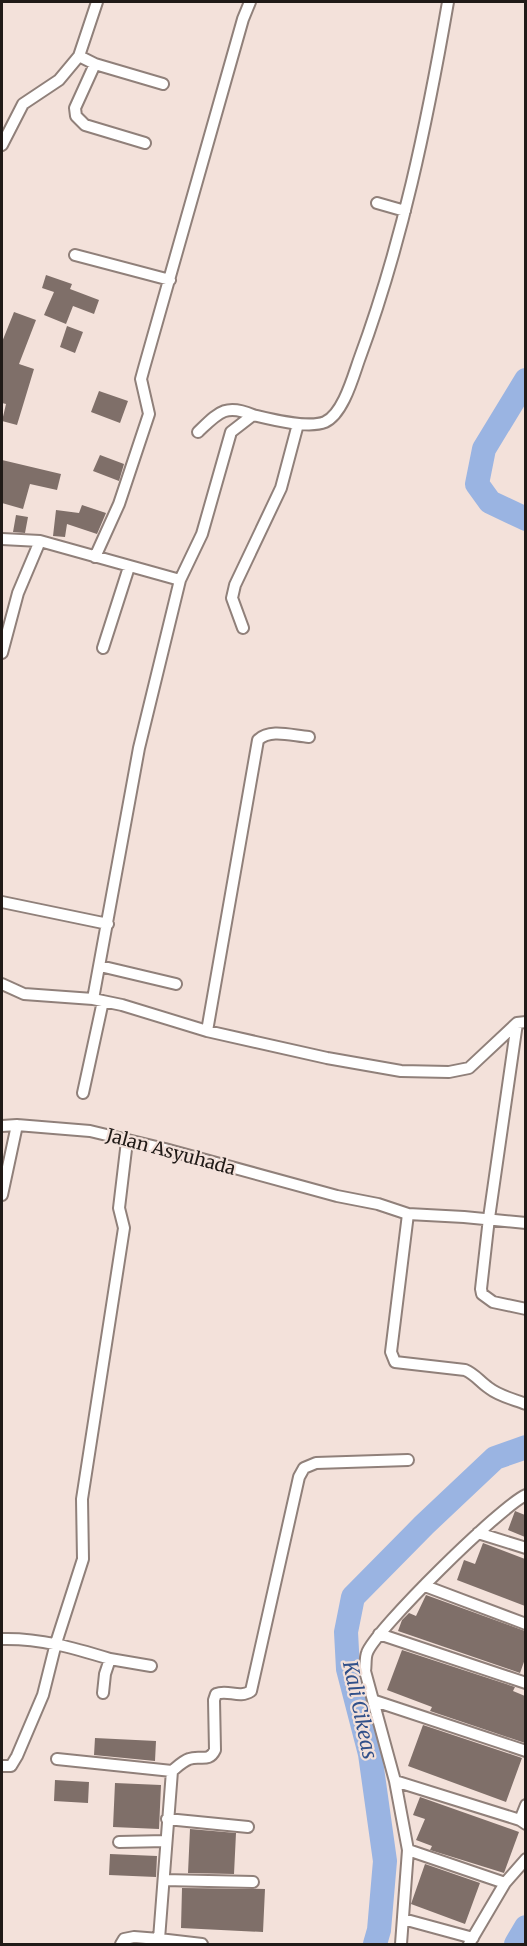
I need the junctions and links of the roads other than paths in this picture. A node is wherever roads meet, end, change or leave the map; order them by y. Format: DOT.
graph roads {
  1 [pos="97,2"];
  2 [pos="250,2"];
  3 [pos="448,2"];
  4 [pos="79,56"];
  5 [pos="96,64"];
  6 [pos="163,84"];
  7 [pos="145,143"];
  8 [pos="2,145"];
  9 [pos="377,203"];
  10 [pos="405,211"];
  11 [pos="75,255"];
  12 [pos="170,279"];
  13 [pos="253,415"];
  14 [pos="298,424"];
  15 [pos="198,432"];
  16 [pos="2,539"];
  17 [pos="40,541"];
  18 [pos="96,557"];
  19 [pos="129,567"];
  20 [pos="180,580"];
  21 [pos="243,628"];
  22 [pos="104,648"];
  23 [pos="2,653"];
  24 [pos="309,738"];
  25 [pos="2,902"];
  26 [pos="108,924"];
  27 [pos="100,966"];
  28 [pos="2,984"];
  29 [pos="176,984"];
  30 [pos="98,1000"];
  31 [pos="521,1022"];
  32 [pos="207,1031"];
  33 [pos="82,1093"];
  34 [pos="17,1125"];
  35 [pos="2,1126"];
  36 [pos="127,1141"];
  37 [pos="2,1195"];
  38 [pos="408,1214"];
  39 [pos="489,1218"];
  40 [pos="525,1223"];
  41 [pos="525,1309"];
  42 [pos="525,1404"];
  43 [pos="408,1461"];
  44 [pos="525,1495"];
  45 [pos="478,1533"];
  46 [pos="525,1548"];
  47 [pos="425,1586"];
  48 [pos="525,1624"];
  49 [pos="379,1634"];
  50 [pos="2,1639"];
  51 [pos="56,1643"];
  52 [pos="110,1659"];
  53 [pos="151,1666"];
  54 [pos="525,1683"];
  55 [pos="103,1693"];
  56 [pos="375,1701"];
  57 [pos="525,1751"];
  58 [pos="57,1759"];
  59 [pos="2,1766"];
  60 [pos="171,1771"];
  61 [pos="395,1781"];
  62 [pos="525,1805"];
  63 [pos="167,1819"];
  64 [pos="523,1822"];
  65 [pos="248,1827"];
  66 [pos="166,1841"];
  67 [pos="119,1842"];
  68 [pos="408,1850"];
  69 [pos="525,1859"];
  70 [pos="164,1880"];
  71 [pos="253,1882"];
  72 [pos="505,1883"];
  73 [pos="403,1919"];
  74 [pos="159,1939"];
  75 [pos="471,1941"];
  76 [pos="121,1944"];
  77 [pos="202,1944"];
  78 [pos="401,1944"];
  1 -- 4 [label="street"];
  2 -- 12 [label="street"];
  3 -- 10 [label="street"];
  4 -- 5 [label="street"];
  4 -- 8 [label="street"];
  5 -- 6 [label="street"];
  5 -- 7 [label="street"];
  9 -- 10 [label="street"];
  10 -- 14 [label="street"];
  11 -- 12 [label="street"];
  12 -- 18 [label="street"];
  13 -- 14 [label="street"];
  13 -- 15 [label="street"];
  13 -- 20 [label="street"];
  14 -- 21 [label="street"];
  16 -- 17 [label="street"];
  17 -- 18 [label="street"];
  17 -- 23 [label="street"];
  18 -- 19 [label="street"];
  19 -- 20 [label="street"];
  19 -- 22 [label="street"];
  20 -- 26 [label="street"];
  24 -- 32 [label="street"];
  25 -- 26 [label="street"];
  26 -- 27 [label="street"];
  27 -- 29 [label="street"];
  27 -- 30 [label="street"];
  28 -- 30 [label="street"];
  30 -- 32 [label="street"];
  30 -- 33 [label="street"];
  31 -- 32 [label="street"];
  31 -- 39 [label="street"];
  34 -- 35 [label="street, Jalan Asyuhada"];
  34 -- 36 [label="street, Jalan Asyuhada"];
  34 -- 37 [label="street"];
  36 -- 38 [label="street, Jalan Asyuhada"];
  36 -- 51 [label="street"];
  38 -- 39 [label="street, Jalan Asyuhada"];
  38 -- 42 [label="street"];
  39 -- 40 [label="street, Jalan Asyuhada"];
  39 -- 41 [label="street"];
  43 -- 60 [label="street"];
  44 -- 45 [label="street"];
  45 -- 46 [label="street"];
  45 -- 47 [label="street"];
  47 -- 48 [label="street"];
  47 -- 49 [label="street"];
  49 -- 54 [label="street"];
  49 -- 56 [label="street"];
  50 -- 51 [label="street"];
  51 -- 52 [label="street"];
  51 -- 59 [label="street"];
  52 -- 53 [label="street"];
  52 -- 55 [label="street"];
  56 -- 57 [label="street"];
  56 -- 61 [label="street"];
  58 -- 60 [label="street"];
  60 -- 63 [label="street"];
  61 -- 64 [label="street"];
  61 -- 68 [label="street"];
  62 -- 64 [label="street"];
  63 -- 65 [label="street"];
  63 -- 66 [label="street"];
  66 -- 67 [label="street"];
  66 -- 70 [label="street"];
  68 -- 72 [label="street"];
  68 -- 73 [label="street"];
  69 -- 72 [label="street"];
  70 -- 71 [label="street"];
  70 -- 74 [label="street"];
  72 -- 75 [label="street"];
  73 -- 75 [label="street"];
  73 -- 78 [label="street"];
  74 -- 76 [label="street"];
  74 -- 77 [label="street"];
}
